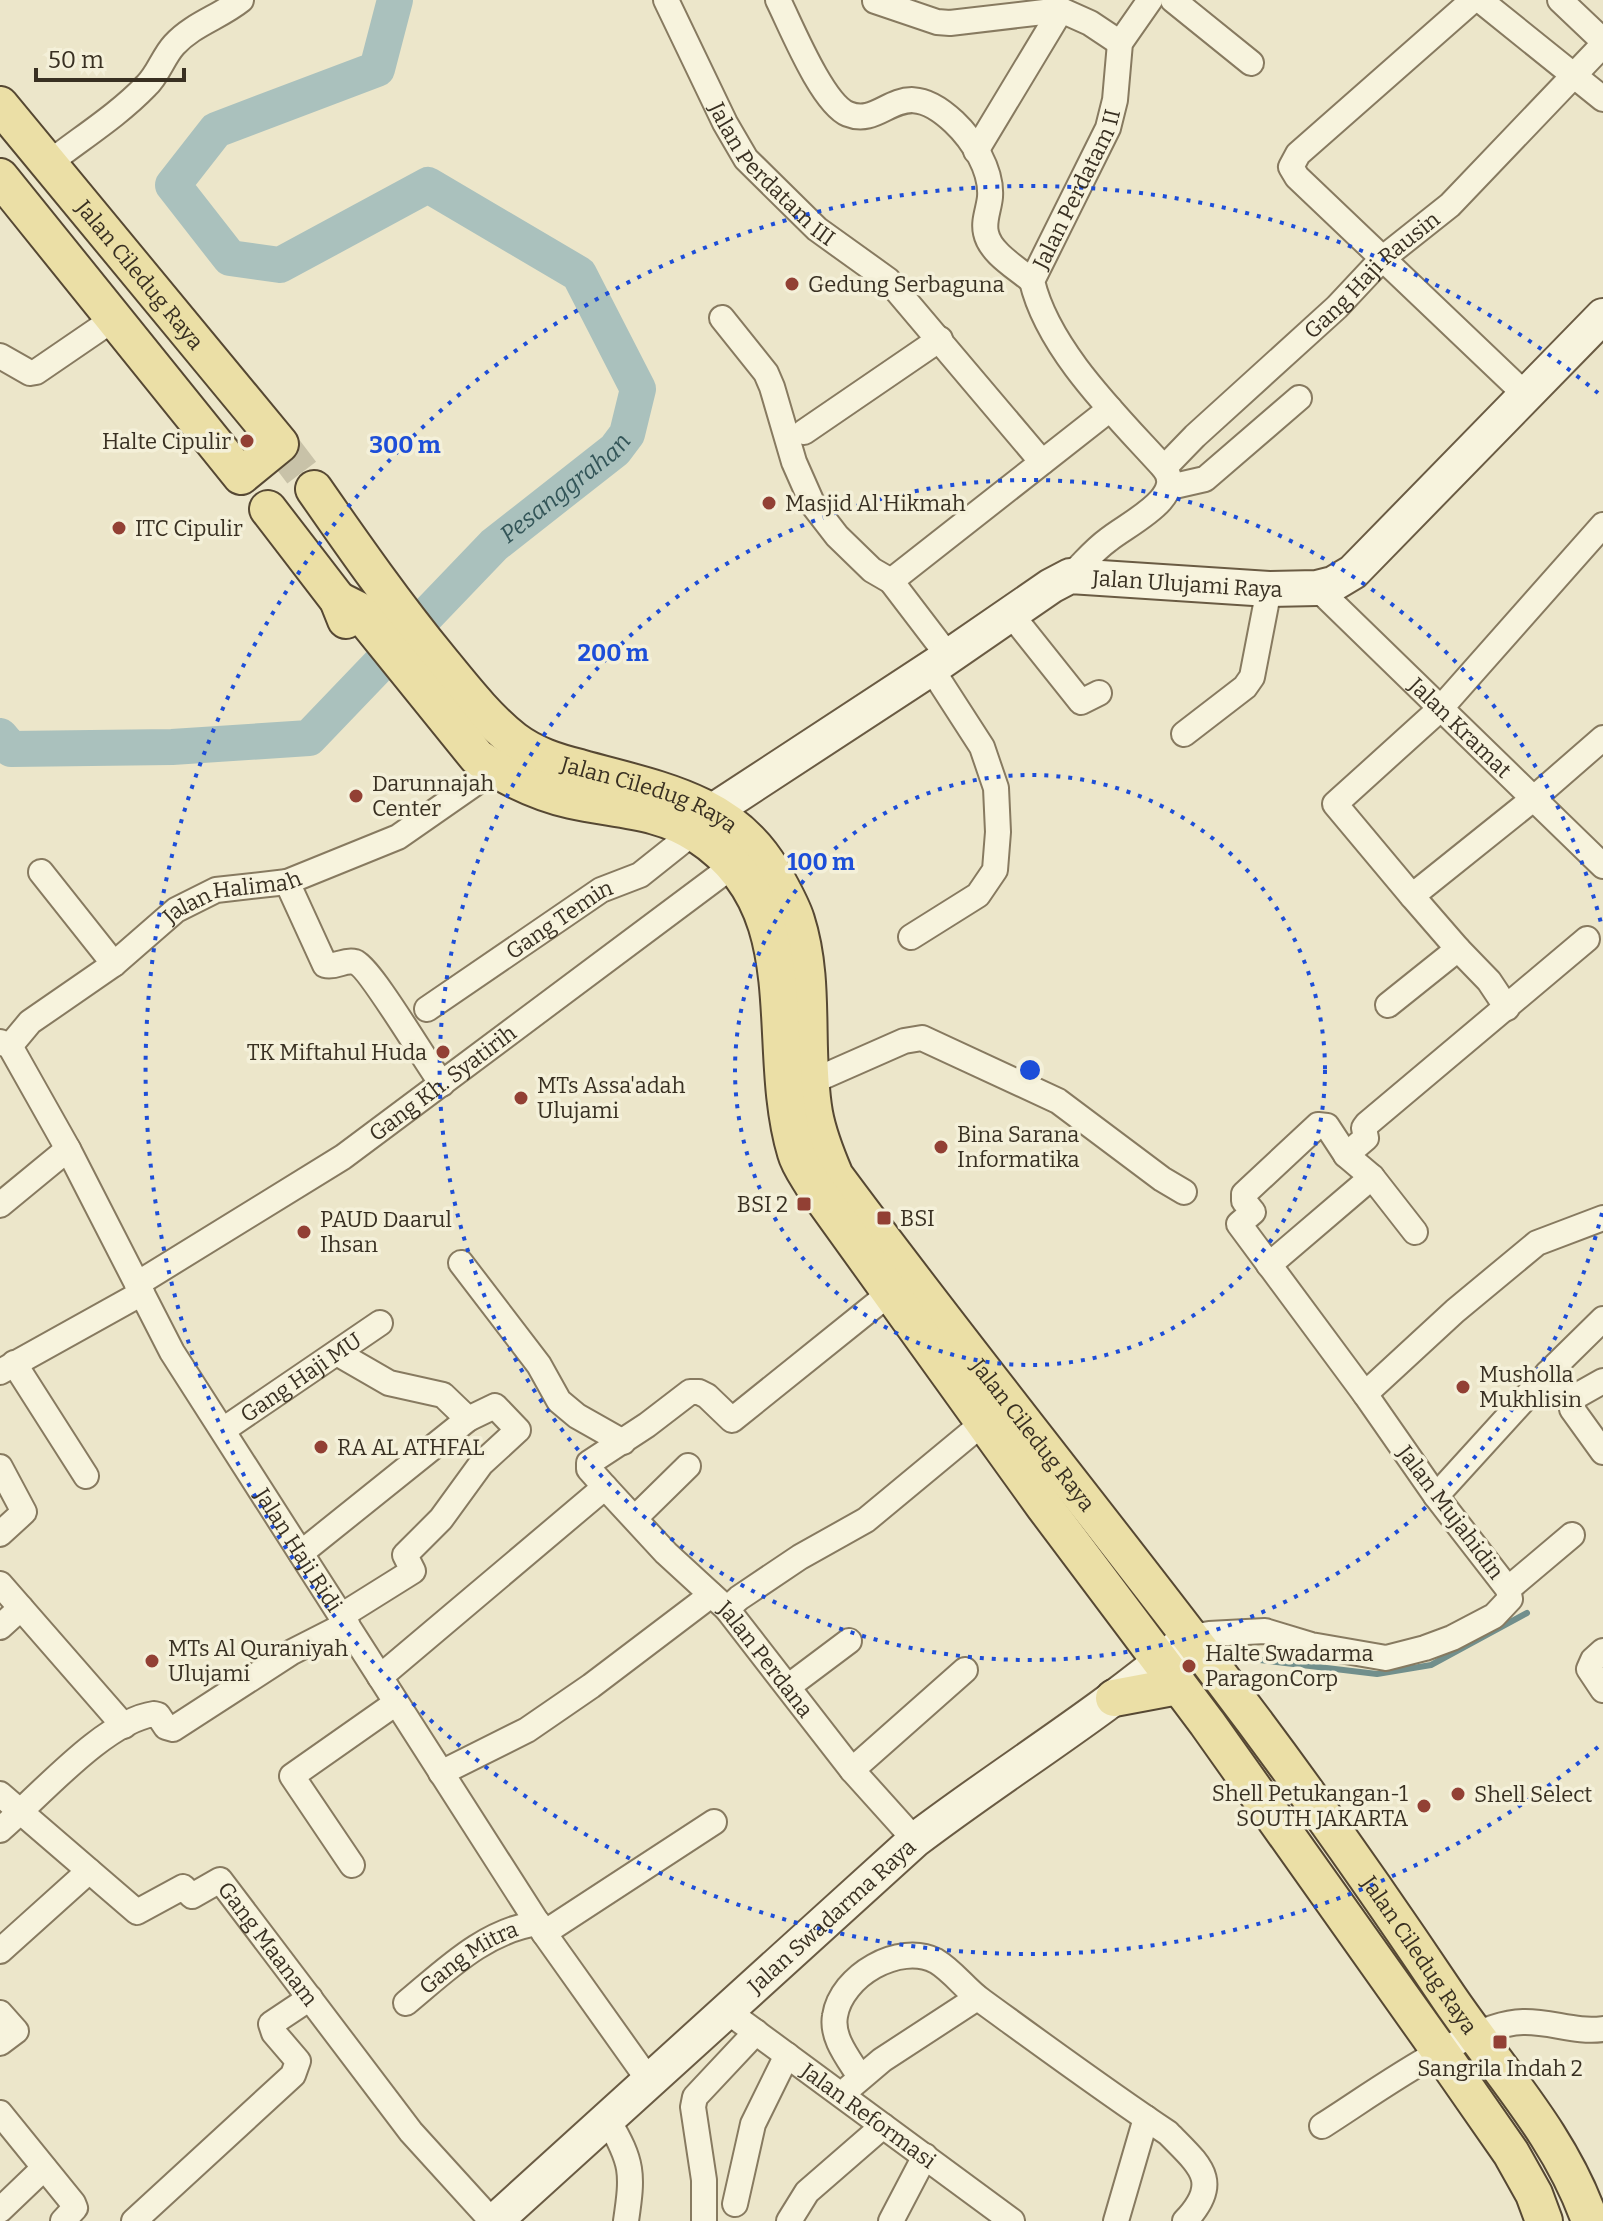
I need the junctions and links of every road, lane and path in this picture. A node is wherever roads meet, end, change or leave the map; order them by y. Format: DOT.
graph roads {
  1 [pos="241,0"];
  2 [pos="666,0"];
  3 [pos="778,0"];
  4 [pos="1150,0"];
  5 [pos="1173,0"];
  6 [pos="1473,0"];
  7 [pos="1480,0"];
  8 [pos="1560,0"];
  9 [pos="875,1"];
  10 [pos="1061,10"];
  11 [pos="1120,43"];
  12 [pos="1251,63"];
  13 [pos="1573,76"];
  14 [pos="1600,91"];
  15 [pos="0,105"];
  16 [pos="976,151"];
  17 [pos="48,164"];
  18 [pos="0,177"];
  19 [pos="1382,259"];
  20 [pos="1032,281"];
  21 [pos="1603,316"];
  22 [pos="115,318"];
  23 [pos="722,318"];
  24 [pos="940,339"];
  25 [pos="0,356"];
  26 [pos="1526,395"];
  27 [pos="1299,398"];
  28 [pos="1110,409"];
  29 [pos="796,437"];
  30 [pos="1042,462"];
  31 [pos="1167,477"];
  32 [pos="314,489"];
  33 [pos="268,509"];
  34 [pos="1603,525"];
  35 [pos="1070,576"];
  36 [pos="891,581"];
  37 [pos="1317,588"];
  38 [pos="1269,589"];
  39 [pos="1010,613"];
  40 [pos="387,630"];
  41 [pos="940,662"];
  42 [pos="1099,693"];
  43 [pos="442,699"];
  44 [pos="1440,709"];
  45 [pos="506,733"];
  46 [pos="1184,734"];
  47 [pos="1603,738"];
  48 [pos="479,775"];
  49 [pos="1533,799"];
  50 [pos="704,822"];
  51 [pos="1602,863"];
  52 [pos="735,864"];
  53 [pos="41,872"];
  54 [pos="287,882"];
  55 [pos="1412,896"];
  56 [pos="911,937"];
  57 [pos="1587,939"];
  58 [pos="1458,949"];
  59 [pos="114,964"];
  60 [pos="1388,1005"];
  61 [pos="1507,1008"];
  62 [pos="427,1009"];
  63 [pos="5,1044"];
  64 [pos="811,1082"];
  65 [pos="442,1084"];
  66 [pos="68,1149"];
  67 [pos="1346,1155"];
  68 [pos="1372,1177"];
  69 [pos="1184,1192"];
  70 [pos="0,1205"];
  71 [pos="1603,1218"];
  72 [pos="1415,1232"];
  73 [pos="461,1263"];
  74 [pos="1269,1265"];
  75 [pos="900,1285"];
  76 [pos="140,1288"];
  77 [pos="1603,1319"];
  78 [pos="380,1323"];
  79 [pos="337,1353"];
  80 [pos="7,1368"];
  81 [pos="1548,1373"];
  82 [pos="1603,1381"];
  83 [pos="1365,1394"];
  84 [pos="1571,1399"];
  85 [pos="468,1419"];
  86 [pos="983,1423"];
  87 [pos="223,1430"];
  88 [pos="623,1442"];
  89 [pos="1603,1452"];
  90 [pos="688,1466"];
  91 [pos="0,1467"];
  92 [pos="86,1476"];
  93 [pos="605,1487"];
  94 [pos="1058,1495"];
  95 [pos="1436,1496"];
  96 [pos="635,1518"];
  97 [pos="0,1534"];
  98 [pos="1572,1535"];
  99 [pos="301,1553"];
  100 [pos="0,1584"];
  101 [pos="1508,1589"];
  102 [pos="719,1602"];
  103 [pos="21,1608"];
  104 [pos="344,1620"];
  105 [pos="0,1627"];
  106 [pos="849,1641"];
  107 [pos="1603,1651"];
  108 [pos="1205,1657"];
  109 [pos="965,1670"];
  110 [pos="380,1677"];
  111 [pos="1171,1677"];
  112 [pos="789,1686"];
  113 [pos="1603,1690"];
  114 [pos="1122,1691"];
  115 [pos="396,1703"];
  116 [pos="124,1726"];
  117 [pos="852,1770"];
  118 [pos="441,1773"];
  119 [pos="0,1794"];
  120 [pos="21,1812"];
  121 [pos="714,1822"];
  122 [pos="0,1830"];
  123 [pos="915,1840"];
  124 [pos="352,1865"];
  125 [pos="89,1871"];
  126 [pos="541,1928"];
  127 [pos="0,1951"];
  128 [pos="310,1998"];
  129 [pos="977,1998"];
  130 [pos="406,2003"];
  131 [pos="0,2013"];
  132 [pos="744,2023"];
  133 [pos="1603,2029"];
  134 [pos="1474,2033"];
  135 [pos="0,2043"];
  136 [pos="1440,2052"];
  137 [pos="787,2055"];
  138 [pos="860,2077"];
  139 [pos="650,2082"];
  140 [pos="842,2095"];
  141 [pos="0,2113"];
  142 [pos="1146,2118"];
  143 [pos="608,2120"];
  144 [pos="883,2126"];
  145 [pos="1322,2126"];
  146 [pos="925,2156"];
  147 [pos="44,2168"];
  148 [pos="735,2204"];
  149 [pos="0,2210"];
  150 [pos="63,2221"];
  151 [pos="134,2221"];
  152 [pos="493,2221"];
  153 [pos="626,2221"];
  154 [pos="704,2221"];
  155 [pos="789,2221"];
  156 [pos="891,2221"];
  157 [pos="1012,2221"];
  158 [pos="1116,2221"];
  159 [pos="1185,2221"];
  160 [pos="1544,2221"];
  161 [pos="1590,2221"];
  1 -- 17 [label="street"];
  2 -- 24 [label="street, Jalan Perdatam III"];
  3 -- 16 [label="street"];
  4 -- 11 [label="street, Jalan Perdatam II"];
  5 -- 12 [label="street"];
  6 -- 19 [label="street"];
  7 -- 13 [label="street"];
  8 -- 13 [label="street, Gang Haji Rausin"];
  9 -- 10 [label="street"];
  10 -- 11 [label="street"];
  10 -- 16 [label="street"];
  11 -- 20 [label="street, Jalan Perdatam II"];
  13 -- 14 [label="street"];
  13 -- 19 [label="street, Gang Haji Rausin"];
  15 -- 17 [label="main road, Jalan Ciledug Raya"];
  16 -- 20 [label="street"];
  17 -- 22 [label="main road, Jalan Ciledug Raya"];
  18 -- 22 [label="main road, Jalan Ciledug Raya"];
  19 -- 26 [label="street"];
  19 -- 31 [label="street, Gang Haji Rausin"];
  20 -- 28 [label="street, Jalan Perdatam II"];
  21 -- 26 [label="street, Jalan Ulujami Raya"];
  22 -- 25 [label="street"];
  23 -- 29 [label="street"];
  24 -- 29 [label="street"];
  24 -- 30 [label="street, Jalan Perdatam III"];
  26 -- 37 [label="street, Jalan Ulujami Raya"];
  27 -- 31 [label="street"];
  28 -- 30 [label="street"];
  28 -- 31 [label="street, Jalan Perdatam II"];
  29 -- 36 [label="street"];
  30 -- 36 [label="street"];
  31 -- 35 [label="street"];
  32 -- 40 [label="main road, Jalan Ciledug Raya"];
  33 -- 40 [label="main road, Jalan Ciledug Raya"];
  34 -- 44 [label="street"];
  35 -- 38 [label="street, Jalan Ulujami Raya"];
  35 -- 39 [label="street, Jalan Ulujami Raya"];
  36 -- 41 [label="street"];
  37 -- 38 [label="street, Jalan Ulujami Raya"];
  37 -- 44 [label="street, Jalan Kramat"];
  38 -- 46 [label="street"];
  39 -- 41 [label="street, Jalan Ulujami Raya"];
  39 -- 42 [label="street"];
  40 -- 43 [label="main road, Jalan Ciledug Raya"];
  40 -- 43 [label="main road, Jalan Ciledug Raya"];
  41 -- 50 [label="street, Jalan Ulujami Raya"];
  41 -- 56 [label="street"];
  43 -- 45 [label="main road, Jalan Ciledug Raya"];
  43 -- 48 [label="main road, Jalan Ciledug Raya"];
  44 -- 49 [label="street, Jalan Kramat"];
  44 -- 55 [label="street"];
  45 -- 48 [label="main road"];
  45 -- 50 [label="main road, Jalan Ciledug Raya"];
  47 -- 49 [label="street"];
  48 -- 50 [label="main road, Jalan Ciledug Raya"];
  48 -- 54 [label="street, Jalan Halimah"];
  49 -- 51 [label="street, Jalan Kramat"];
  49 -- 55 [label="street"];
  50 -- 52 [label="main road, Jalan Ciledug Raya"];
  50 -- 62 [label="street, Gang Temin"];
  50 -- 64 [label="main road, Jalan Ciledug Raya"];
  52 -- 65 [label="street, Gang Kh. Syatirih"];
  52 -- 75 [label="main road, Jalan Ciledug Raya"];
  53 -- 59 [label="street"];
  54 -- 59 [label="street, Jalan Halimah"];
  54 -- 65 [label="street"];
  55 -- 58 [label="street"];
  57 -- 61 [label="street"];
  58 -- 60 [label="street"];
  58 -- 61 [label="street"];
  59 -- 63 [label="street, Jalan Halimah"];
  61 -- 67 [label="street"];
  63 -- 66 [label="street, Jalan Haji Ridi"];
  64 -- 69 [label="street"];
  64 -- 75 [label="main road, Jalan Ciledug Raya"];
  65 -- 76 [label="street, Gang Kh. Syatirih"];
  66 -- 70 [label="street"];
  66 -- 76 [label="street, Jalan Haji Ridi"];
  67 -- 68 [label="street"];
  67 -- 74 [label="street, Jalan Mujahidin"];
  68 -- 72 [label="street"];
  68 -- 74 [label="street"];
  71 -- 83 [label="street"];
  73 -- 88 [label="street"];
  74 -- 83 [label="street, Jalan Mujahidin"];
  75 -- 86 [label="main road, Jalan Ciledug Raya"];
  75 -- 88 [label="street"];
  75 -- 94 [label="main road, Jalan Ciledug Raya"];
  76 -- 80 [label="street, Gang Kh. Syatirih"];
  76 -- 87 [label="street, Jalan Haji Ridi"];
  77 -- 81 [label="street"];
  78 -- 79 [label="street, Gang Haji MU"];
  79 -- 85 [label="street"];
  79 -- 87 [label="street, Gang Haji MU"];
  80 -- 92 [label="street"];
  81 -- 84 [label="street"];
  81 -- 95 [label="street"];
  82 -- 84 [label="street"];
  83 -- 95 [label="street, Jalan Mujahidin"];
  84 -- 89 [label="street"];
  85 -- 99 [label="street"];
  85 -- 104 [label="street"];
  86 -- 94 [label="main road, Jalan Ciledug Raya"];
  86 -- 102 [label="street"];
  87 -- 99 [label="street, Jalan Haji Ridi"];
  88 -- 93 [label="street"];
  90 -- 96 [label="street"];
  91 -- 97 [label="street"];
  93 -- 96 [label="street, Jalan Perdana"];
  93 -- 110 [label="street"];
  94 -- 108 [label="main road, Jalan Ciledug Raya"];
  94 -- 111 [label="main road, Jalan Ciledug Raya"];
  95 -- 101 [label="street, Jalan Mujahidin"];
  96 -- 102 [label="street, Jalan Perdana"];
  98 -- 101 [label="street"];
  99 -- 104 [label="street, Jalan Haji Ridi"];
  100 -- 103 [label="street"];
  101 -- 108 [label="street, Jalan Mujahidin"];
  102 -- 112 [label="street, Jalan Perdana"];
  102 -- 118 [label="street"];
  103 -- 105 [label="street"];
  103 -- 116 [label="street"];
  104 -- 110 [label="street, Jalan Haji Ridi"];
  104 -- 116 [label="street"];
  106 -- 112 [label="street"];
  107 -- 113 [label="street"];
  108 -- 111 [label="street"];
  108 -- 134 [label="main road, Jalan Ciledug Raya"];
  109 -- 117 [label="street"];
  110 -- 115 [label="street, Jalan Haji Ridi"];
  111 -- 114 [label="main road"];
  111 -- 114 [label="main road"];
  111 -- 136 [label="main road, Jalan Ciledug Raya"];
  112 -- 117 [label="street, Jalan Perdana"];
  114 -- 123 [label="street, Jalan Swadarma Raya"];
  115 -- 118 [label="street, Jalan Haji Ridi"];
  115 -- 124 [label="street"];
  116 -- 120 [label="street"];
  117 -- 123 [label="street, Jalan Perdana"];
  118 -- 126 [label="street, Jalan Haji Ridi"];
  119 -- 120 [label="street, Gang Maanam"];
  120 -- 122 [label="street"];
  120 -- 125 [label="street, Gang Maanam"];
  121 -- 126 [label="street, Gang Mitra"];
  123 -- 132 [label="street, Jalan Swadarma Raya"];
  125 -- 127 [label="street"];
  125 -- 128 [label="street, Gang Maanam"];
  126 -- 130 [label="street, Gang Mitra"];
  126 -- 139 [label="street, Jalan Haji Ridi"];
  128 -- 151 [label="street"];
  128 -- 152 [label="street, Gang Maanam"];
  129 -- 138 [label="street"];
  129 -- 138 [label="street"];
  129 -- 142 [label="street"];
  131 -- 135 [label="street"];
  132 -- 137 [label="street, Jalan Reformasi"];
  132 -- 139 [label="street, Jalan Swadarma Raya"];
  132 -- 154 [label="street"];
  133 -- 134 [label="street"];
  134 -- 136 [label="street"];
  134 -- 161 [label="main road, Jalan Ciledug Raya"];
  136 -- 145 [label="street"];
  136 -- 160 [label="main road, Jalan Ciledug Raya"];
  137 -- 140 [label="street, Jalan Reformasi"];
  137 -- 148 [label="street"];
  138 -- 140 [label="street"];
  139 -- 143 [label="street, Jalan Swadarma Raya"];
  140 -- 144 [label="street, Jalan Reformasi"];
  141 -- 147 [label="street"];
  142 -- 158 [label="street"];
  142 -- 159 [label="street"];
  143 -- 152 [label="street, Jalan Swadarma Raya"];
  143 -- 153 [label="street"];
  144 -- 146 [label="street, Jalan Reformasi"];
  144 -- 155 [label="street"];
  146 -- 156 [label="street"];
  146 -- 157 [label="street, Jalan Reformasi"];
  147 -- 149 [label="street"];
  147 -- 150 [label="street"];
}
